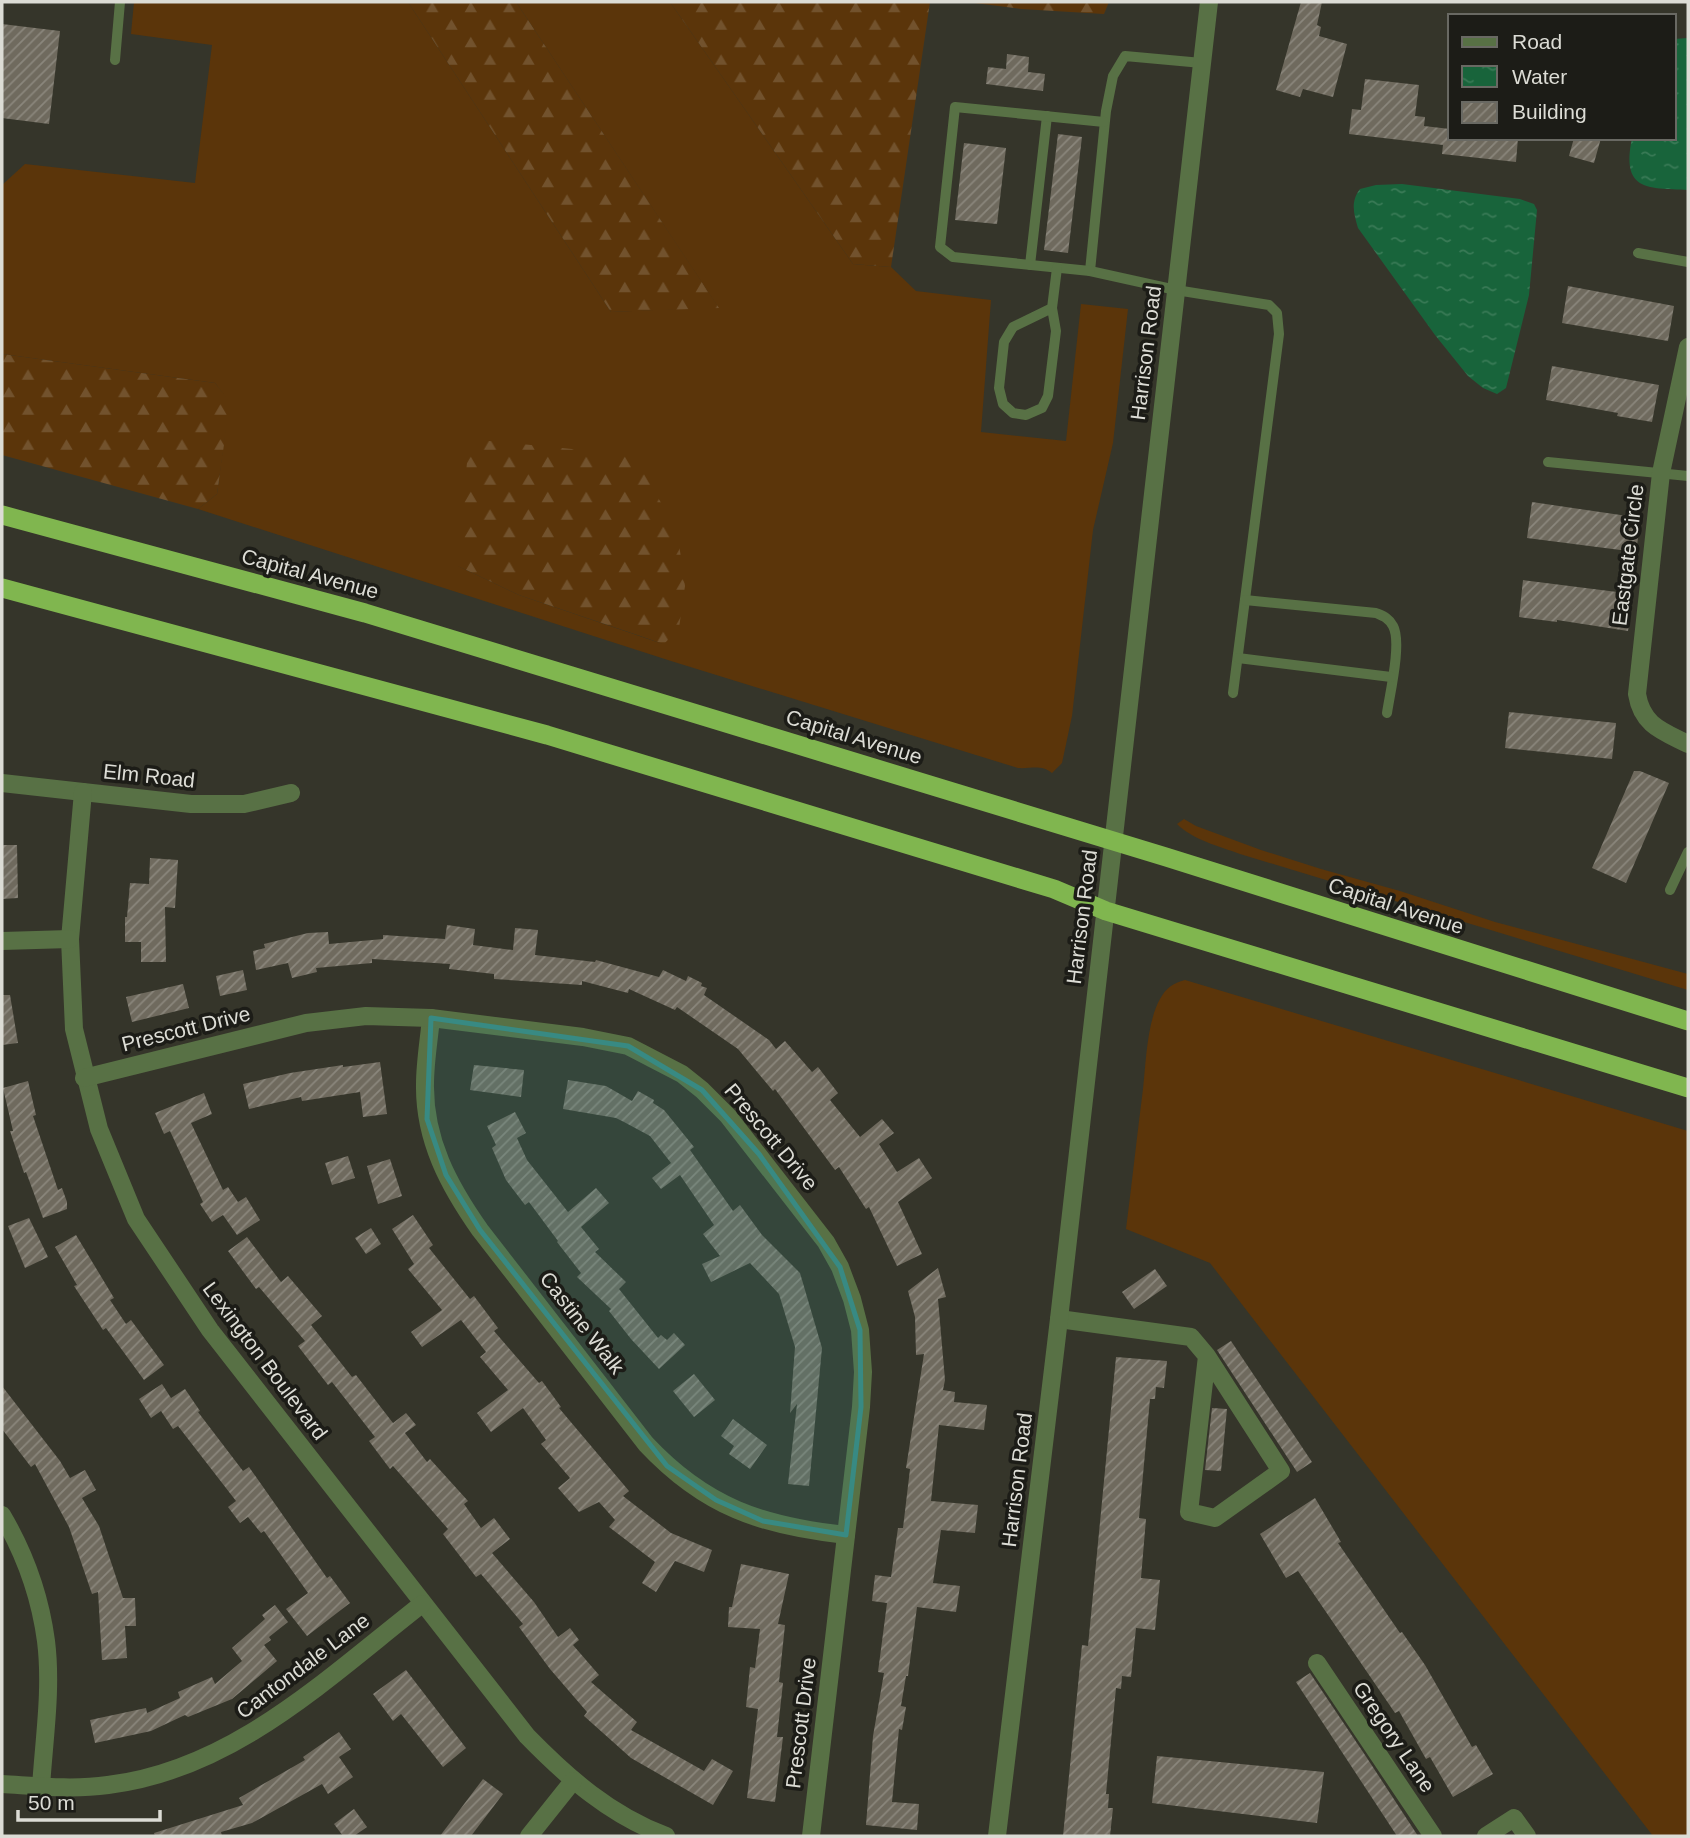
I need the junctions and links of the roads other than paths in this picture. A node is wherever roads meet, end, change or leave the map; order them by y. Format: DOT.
graph roads {
  1 [pos="120,2"];
  2 [pos="1209,2"];
  3 [pos="115,60"];
  4 [pos="1202,64"];
  5 [pos="1047,116"];
  6 [pos="1104,122"];
  7 [pos="1638,253"];
  8 [pos="1688,262"];
  9 [pos="1030,265"];
  10 [pos="1058,268"];
  11 [pos="1090,271"];
  12 [pos="1176,290"];
  13 [pos="1052,308"];
  14 [pos="1688,347"];
  15 [pos="1548,461"];
  16 [pos="1661,473"];
  17 [pos="1688,476"];
  18 [pos="2,515"];
  19 [pos="2,588"];
  20 [pos="1245,600"];
  21 [pos="1238,658"];
  22 [pos="1391,677"];
  23 [pos="1233,692"];
  24 [pos="1387,713"];
  25 [pos="1688,744"];
  26 [pos="2,783"];
  27 [pos="83,792"];
  28 [pos="291,793"];
  29 [pos="1114,841"];
  30 [pos="1688,852"];
  31 [pos="1670,890"];
  32 [pos="1106,911"];
  33 [pos="70,939"];
  34 [pos="2,940"];
  35 [pos="431,1018"];
  36 [pos="1688,1021"];
  37 [pos="84,1078"];
  38 [pos="1688,1088"];
  39 [pos="1059,1320"];
  40 [pos="1207,1356"];
  41 [pos="2,1515"];
  42 [pos="846,1535"];
  43 [pos="422,1604"];
  44 [pos="1317,1663"];
  45 [pos="573,1781"];
  46 [pos="2,1784"];
  47 [pos="41,1787"];
  48 [pos="529,1836"];
  49 [pos="666,1836"];
  50 [pos="811,1836"];
  51 [pos="997,1836"];
  52 [pos="1433,1836"];
  53 [pos="1486,1836"];
  54 [pos="1527,1836"];
  1 -- 3 [label="lane"];
  2 -- 4 [label="street, Harrison Road"];
  4 -- 6 [label="lane"];
  4 -- 12 [label="street, Harrison Road"];
  5 -- 6 [label="lane"];
  5 -- 9 [label="lane"];
  5 -- 9 [label="lane"];
  6 -- 11 [label="lane"];
  7 -- 8 [label="lane"];
  9 -- 10 [label="lane"];
  10 -- 11 [label="lane"];
  10 -- 13 [label="lane"];
  11 -- 12 [label="lane"];
  12 -- 20 [label="lane"];
  12 -- 29 [label="street, Harrison Road"];
  13 -- 13 [label="lane"];
  14 -- 16 [label="street, Eastgate Circle"];
  15 -- 16 [label="lane"];
  16 -- 17 [label="lane"];
  16 -- 25 [label="street, Eastgate Circle"];
  18 -- 29 [label="highway, Capital Avenue"];
  19 -- 32 [label="highway"];
  20 -- 21 [label="lane"];
  20 -- 22 [label="lane"];
  21 -- 22 [label="lane"];
  21 -- 23 [label="lane"];
  22 -- 24 [label="lane"];
  26 -- 27 [label="street, Elm Road"];
  27 -- 28 [label="street, Elm Road"];
  27 -- 33 [label="street, Lexington Boulevard"];
  29 -- 32 [label="street, Harrison Road"];
  29 -- 36 [label="highway, Capital Avenue"];
  30 -- 31 [label="lane"];
  32 -- 38 [label="highway"];
  32 -- 39 [label="street, Harrison Road"];
  33 -- 34 [label="street"];
  33 -- 37 [label="street, Lexington Boulevard"];
  35 -- 37 [label="street, Prescott Drive"];
  35 -- 42 [label="street, Castine Walk"];
  35 -- 42 [label="street, Prescott Drive"];
  37 -- 43 [label="street, Lexington Boulevard"];
  39 -- 40 [label="street"];
  39 -- 51 [label="street, Harrison Road"];
  40 -- 40 [label="street"];
  41 -- 47 [label="street"];
  42 -- 50 [label="street, Prescott Drive"];
  43 -- 45 [label="street, Lexington Boulevard"];
  43 -- 47 [label="street, Cantondale Lane"];
  44 -- 52 [label="street, Gregory Lane"];
  45 -- 48 [label="street"];
  45 -- 49 [label="street, Lexington Boulevard"];
  46 -- 47 [label="street, Cantondale Lane"];
  53 -- 54 [label="street"];
}
